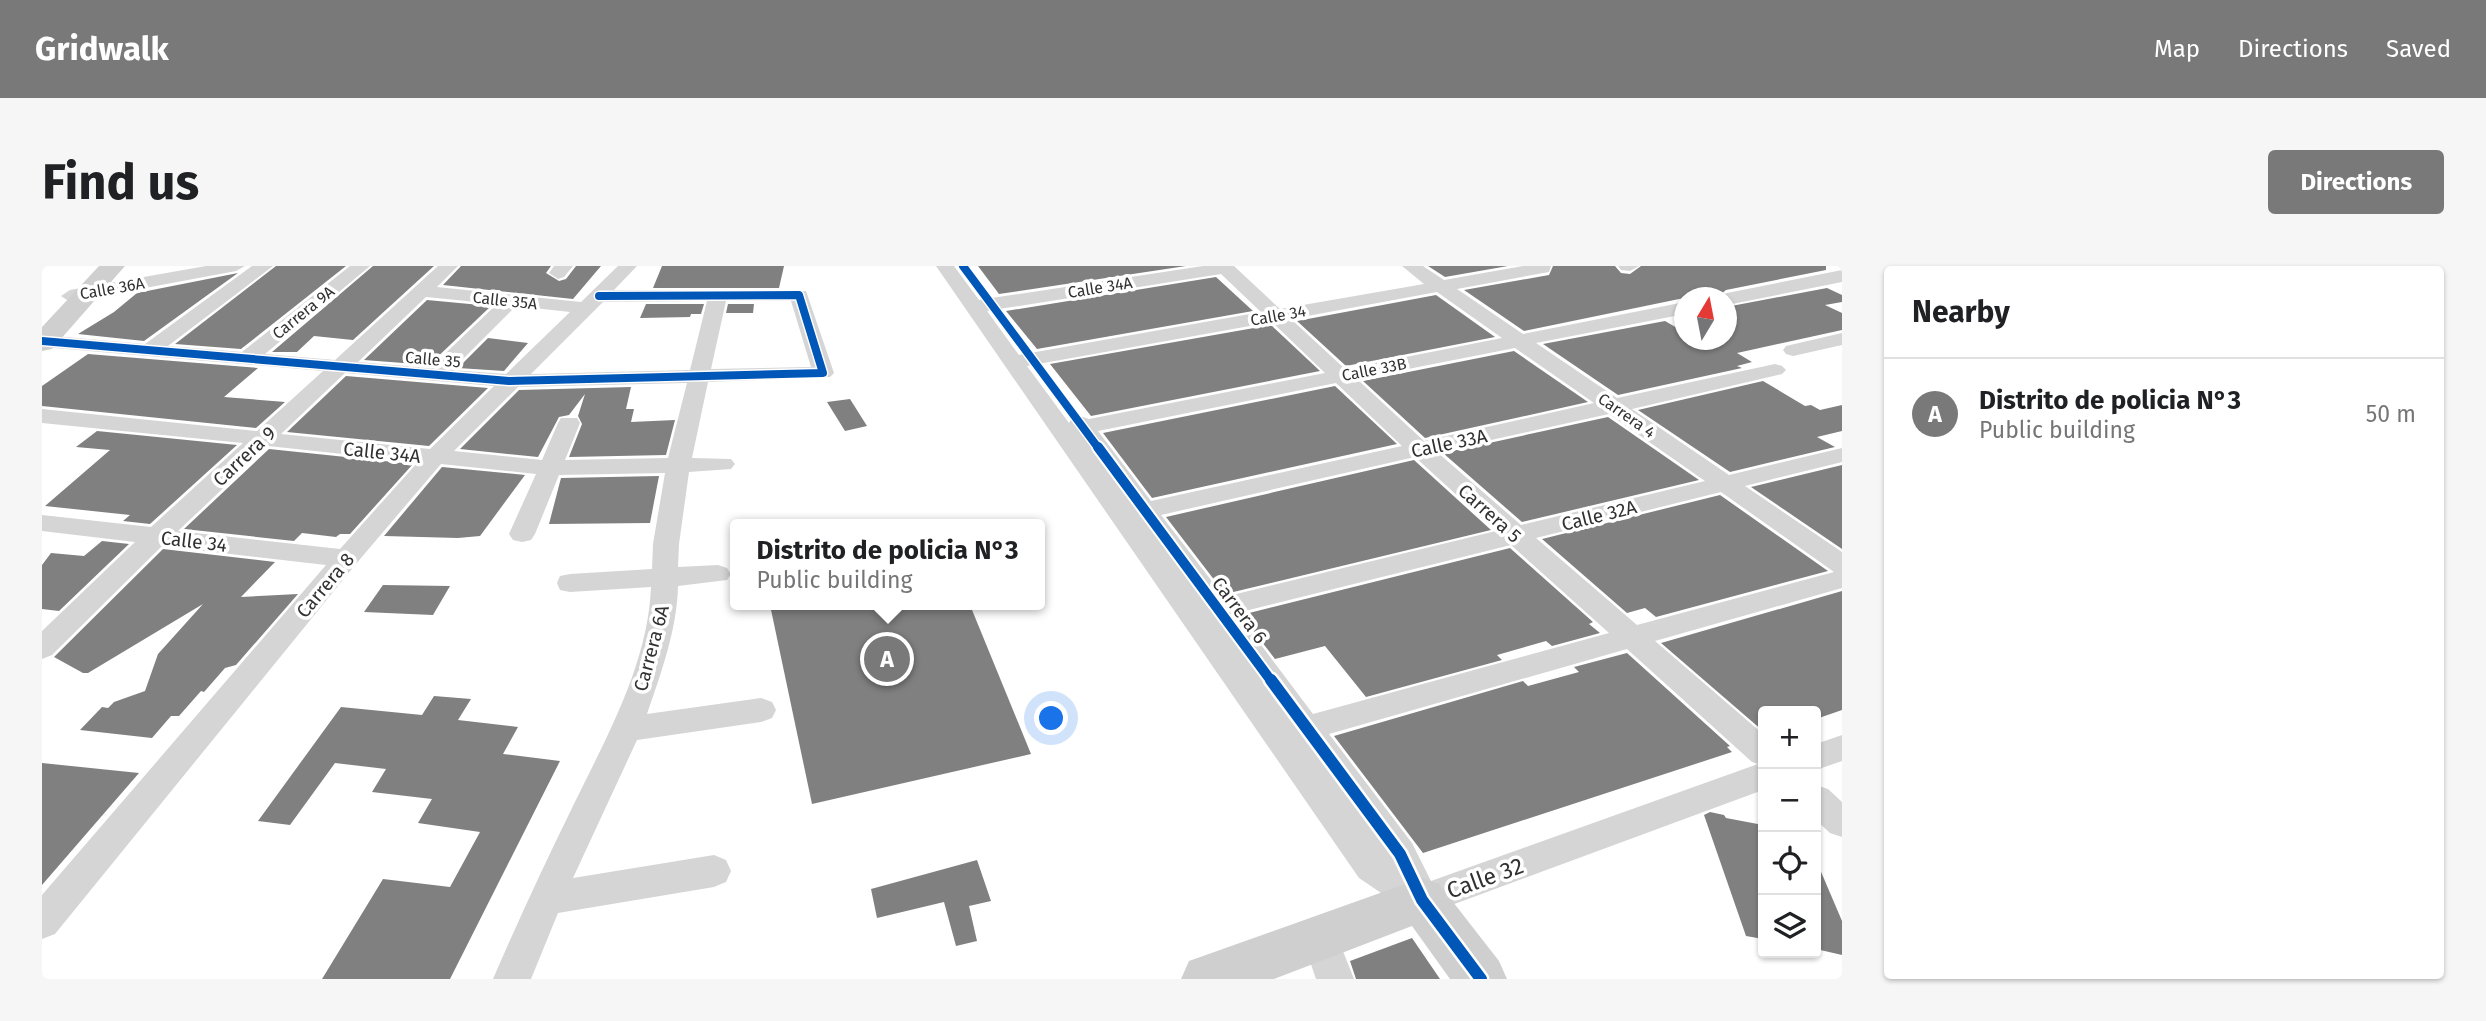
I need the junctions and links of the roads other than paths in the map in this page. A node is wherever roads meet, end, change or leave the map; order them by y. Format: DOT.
graph roads {
  1 [pos="99,266"];
  2 [pos="113,266"];
  3 [pos="264,266"];
  4 [pos="361,266"];
  5 [pos="449,266"];
  6 [pos="628,266"];
  7 [pos="946,266"];
  8 [pos="963,266"];
  9 [pos="1411,266"];
  10 [pos="229,267"];
  11 [pos="1224,267"];
  12 [pos="1543,268"];
  13 [pos="1842,276"];
  14 [pos="1440,287"];
  15 [pos="422,291"];
  16 [pos="79,294"];
  17 [pos="718,295"];
  18 [pos="1737,297"];
  19 [pos="512,300"];
  20 [pos="594,302"];
  21 [pos="983,305"];
  22 [pos="1674,310"];
  23 [pos="1274,316"];
  24 [pos="42,338"];
  25 [pos="1842,339"];
  26 [pos="1519,341"];
  27 [pos="149,350"];
  28 [pos="1793,350"];
  29 [pos="246,359"];
  30 [pos="1023,361"];
  31 [pos="341,367"];
  32 [pos="1775,370"];
  33 [pos="823,373"];
  34 [pos="435,375"];
  35 [pos="1343,376"];
  36 [pos="701,377"];
  37 [pos="509,381"];
  38 [pos="1615,406"];
  39 [pos="42,416"];
  40 [pos="569,423"];
  41 [pos="1073,429"];
  42 [pos="263,439"];
  43 [pos="1419,449"];
  44 [pos="1842,455"];
  45 [pos="434,458"];
  46 [pos="723,464"];
  47 [pos="678,466"];
  48 [pos="550,468"];
  49 [pos="1724,484"];
  50 [pos="1133,513"];
  51 [pos="47,530"];
  52 [pos="522,534"];
  53 [pos="1516,535"];
  54 [pos="156,537"];
  55 [pos="346,559"];
  56 [pos="1842,565"];
  57 [pos="718,574"];
  58 [pos="665,576"];
  59 [pos="1842,579"];
  60 [pos="570,583"];
  61 [pos="1205,612"];
  62 [pos="1630,638"];
  63 [pos="42,648"];
  64 [pos="761,710"];
  65 [pos="1306,728"];
  66 [pos="626,729"];
  67 [pos="1278,736"];
  68 [pos="1842,748"];
  69 [pos="1758,749"];
  70 [pos="1821,755"];
  71 [pos="1758,778"];
  72 [pos="1821,803"];
  73 [pos="1842,822"];
  74 [pos="714,871"];
  75 [pos="546,899"];
  76 [pos="1422,901"];
  77 [pos="42,922"];
  78 [pos="1327,958"];
  79 [pos="512,979"];
  80 [pos="1207,979"];
  81 [pos="1481,979"];
  1 -- 16 [label="main road"];
  2 -- 16 [label="main road"];
  3 -- 27 [label="street"];
  4 -- 29 [label="street, Carrera 9A"];
  5 -- 15 [label="street, Carrera 9"];
  6 -- 20 [label="street, Carrera 8"];
  7 -- 21 [label="street, Carrera 6"];
  8 -- 21 [label="street, Carrera 6"];
  9 -- 14 [label="street, Carrera 4"];
  10 -- 16 [label="street, Calle 36A"];
  11 -- 21 [label="street, Calle 34A"];
  11 -- 23 [label="street, Carrera 5"];
  12 -- 14 [label="street, Calle 34"];
  13 -- 18 [label="street"];
  14 -- 23 [label="street, Calle 34"];
  14 -- 26 [label="street, Carrera 4"];
  15 -- 19 [label="street, Calle 35A"];
  15 -- 31 [label="street, Carrera 9"];
  16 -- 24 [label="main road"];
  17 -- 20 [label="street, Calle 35A"];
  17 -- 33 [label="street, Calle 35A"];
  17 -- 36 [label="street, Carrera 6A"];
  19 -- 20 [label="street, Calle 35A"];
  19 -- 34 [label="street"];
  20 -- 37 [label="street, Carrera 8"];
  21 -- 30 [label="street, Carrera 6"];
  22 -- 26 [label="street, Calle 33B"];
  23 -- 30 [label="street, Calle 34"];
  23 -- 35 [label="street, Carrera 5"];
  24 -- 27 [label="street, Calle 35"];
  25 -- 28 [label="street"];
  26 -- 35 [label="street, Calle 33B"];
  26 -- 38 [label="street, Carrera 4"];
  27 -- 29 [label="street, Calle 35"];
  29 -- 31 [label="street, Calle 35"];
  30 -- 41 [label="street, Carrera 6"];
  31 -- 34 [label="street, Calle 35"];
  31 -- 42 [label="street, Carrera 9"];
  32 -- 38 [label="street, Calle 33A"];
  33 -- 36 [label="street, Calle 35"];
  34 -- 37 [label="street, Calle 35"];
  35 -- 41 [label="street, Calle 33B"];
  35 -- 43 [label="street, Carrera 5"];
  36 -- 37 [label="street, Calle 35"];
  36 -- 47 [label="street, Carrera 6A"];
  37 -- 45 [label="street, Carrera 8"];
  38 -- 43 [label="street, Calle 33A"];
  38 -- 49 [label="street, Carrera 4"];
  39 -- 42 [label="street, Calle 34A"];
  40 -- 48 [label="street"];
  41 -- 50 [label="street, Carrera 6"];
  42 -- 45 [label="street, Calle 34A"];
  42 -- 54 [label="street, Carrera 9"];
  43 -- 50 [label="street, Calle 33A"];
  43 -- 53 [label="street, Carrera 5"];
  44 -- 49 [label="street, Calle 32A"];
  45 -- 48 [label="street, Calle 34A"];
  45 -- 55 [label="street, Carrera 8"];
  46 -- 47 [label="street, Calle 34A"];
  47 -- 48 [label="street, Calle 34A"];
  47 -- 58 [label="street, Carrera 6A"];
  48 -- 52 [label="street"];
  49 -- 53 [label="street, Calle 32A"];
  49 -- 56 [label="street, Carrera 4"];
  50 -- 61 [label="street, Carrera 6"];
  51 -- 54 [label="street, Calle 34"];
  53 -- 61 [label="street, Calle 32A"];
  53 -- 62 [label="street, Carrera 5"];
  54 -- 55 [label="street, Calle 34"];
  54 -- 63 [label="street, Carrera 9"];
  55 -- 77 [label="street, Carrera 8"];
  57 -- 58 [label="street"];
  58 -- 60 [label="street"];
  58 -- 66 [label="street, Carrera 6A"];
  59 -- 62 [label="street"];
  61 -- 65 [label="street, Carrera 6"];
  61 -- 67 [label="street, Carrera 6"];
  62 -- 65 [label="street"];
  62 -- 69 [label="street, Carrera 5"];
  64 -- 66 [label="street"];
  65 -- 67 [label="street"];
  65 -- 76 [label="street, Carrera 6"];
  66 -- 75 [label="street, Carrera 6A"];
  67 -- 76 [label="street, Carrera 6"];
  68 -- 70 [label="street"];
  71 -- 76 [label="street, Calle 32"];
  72 -- 73 [label="street"];
  74 -- 75 [label="street"];
  75 -- 79 [label="street, Carrera 6A"];
  76 -- 78 [label="main road, Calle 32"];
  76 -- 81 [label="main road, Carrera 6"];
  78 -- 80 [label="main road, Calle 32"];
}
